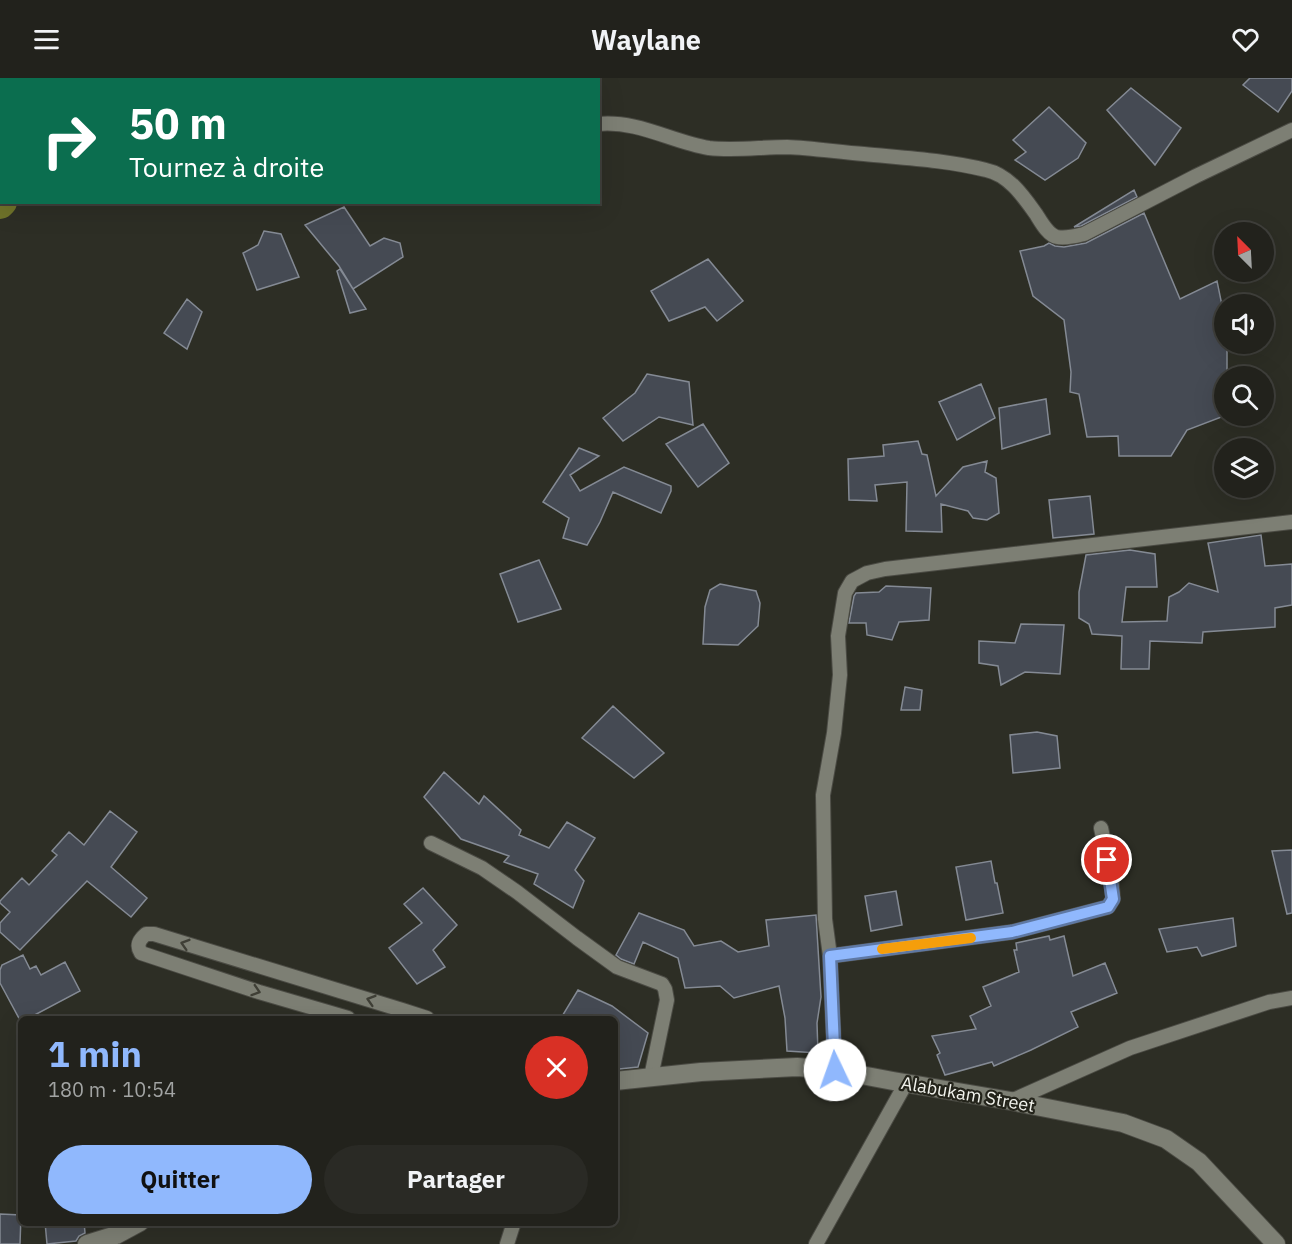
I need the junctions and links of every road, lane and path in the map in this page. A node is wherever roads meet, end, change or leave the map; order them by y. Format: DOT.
graph roads {
  1 [pos="600,124"];
  2 [pos="1292,130"];
  3 [pos="1292,522"];
  4 [pos="1101,828"];
  5 [pos="431,843"];
  6 [pos="830,956"];
  7 [pos="1292,998"];
  8 [pos="342,1016"];
  9 [pos="421,1016"];
  10 [pos="835,1070"];
  11 [pos="651,1077"];
  12 [pos="618,1081"];
  13 [pos="906,1083"];
  14 [pos="1011,1101"];
  15 [pos="133,1226"];
  16 [pos="513,1226"];
  17 [pos="87,1244"];
  18 [pos="507,1244"];
  19 [pos="816,1244"];
  20 [pos="1276,1244"];
  1 -- 2 [label="street"];
  3 -- 6 [label="street"];
  4 -- 6 [label="street"];
  5 -- 11 [label="street"];
  6 -- 10 [label="street"];
  7 -- 14 [label="street"];
  9 -- 8 [label="street, one-way"];
  10 -- 11 [label="street, Alabukam Street"];
  10 -- 13 [label="street, Alabukam Street"];
  11 -- 12 [label="street, Alabukam Street"];
  13 -- 14 [label="street, Alabukam Street"];
  13 -- 19 [label="street"];
  14 -- 20 [label="street, Alabukam Street"];
  15 -- 17 [label="street"];
  16 -- 18 [label="street"];
}
